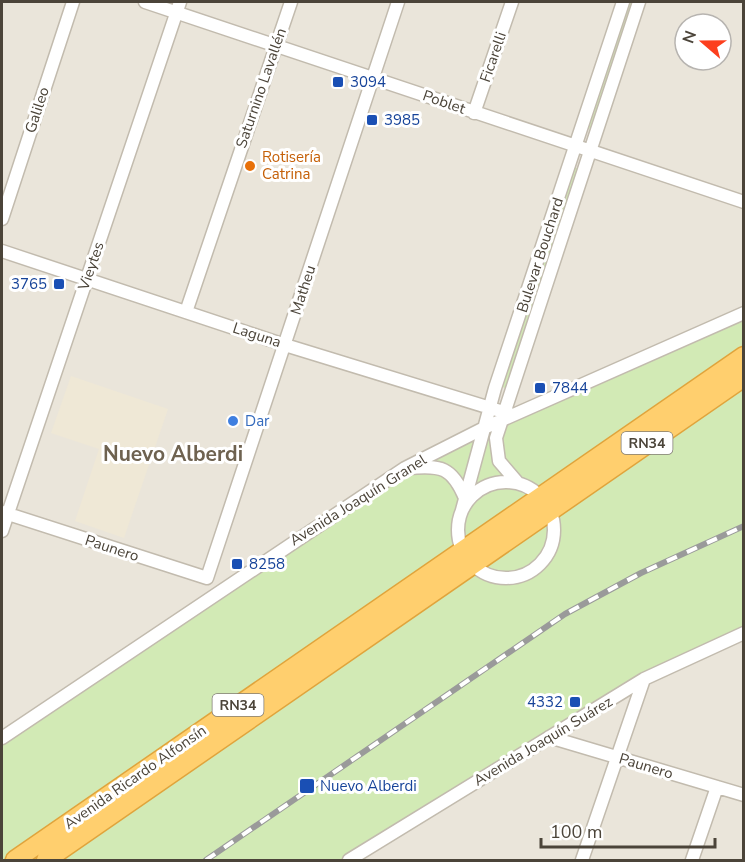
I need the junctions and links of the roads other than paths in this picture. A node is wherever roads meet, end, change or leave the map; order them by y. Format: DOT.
graph roads {
  1 [pos="73,2"];
  2 [pos="145,2"];
  3 [pos="291,2"];
  4 [pos="398,2"];
  5 [pos="512,2"];
  6 [pos="623,2"];
  7 [pos="639,2"];
  8 [pos="178,7"];
  9 [pos="276,45"];
  10 [pos="372,78"];
  11 [pos="474,113"];
  12 [pos="576,146"];
  13 [pos="590,150"];
  14 [pos="744,202"];
  15 [pos="2,219"];
  16 [pos="2,251"];
  17 [pos="86,279"];
  18 [pos="186,312"];
  19 [pos="744,314"];
  20 [pos="285,345"];
  21 [pos="744,356"];
  22 [pos="744,377"];
  23 [pos="490,408"];
  24 [pos="506,416"];
  25 [pos="484,428"];
  26 [pos="405,468"];
  27 [pos="517,482"];
  28 [pos="546,503"];
  29 [pos="463,504"];
  30 [pos="4,513"];
  31 [pos="2,531"];
  32 [pos="462,550"];
  33 [pos="473,566"];
  34 [pos="207,578"];
  35 [pos="213,594"];
  36 [pos="744,633"];
  37 [pos="644,680"];
  38 [pos="549,737"];
  39 [pos="2,738"];
  40 [pos="617,757"];
  41 [pos="717,787"];
  42 [pos="744,795"];
  43 [pos="353,859"];
  44 [pos="15,861"];
  45 [pos="46,861"];
  46 [pos="582,861"];
  47 [pos="692,861"];
  1 -- 15 [label="street, Galileo"];
  2 -- 8 [label="street, Poblet"];
  3 -- 9 [label="street, Saturnino Lavallén"];
  4 -- 10 [label="street, Matheu"];
  5 -- 11 [label="street, Ficarelli"];
  6 -- 12 [label="street, Bulevar Bouchard"];
  7 -- 13 [label="street, Bulevar Bouchard"];
  8 -- 9 [label="street, Poblet"];
  8 -- 17 [label="street, Vieytes"];
  9 -- 10 [label="street, Poblet"];
  9 -- 18 [label="street, Saturnino Lavallén"];
  10 -- 11 [label="street, Poblet"];
  10 -- 20 [label="street, Matheu"];
  11 -- 12 [label="street, Poblet"];
  12 -- 13 [label="street, Poblet"];
  12 -- 23 [label="street, Bulevar Bouchard"];
  13 -- 14 [label="street, Poblet"];
  13 -- 24 [label="street, Bulevar Bouchard"];
  16 -- 17 [label="street, Laguna"];
  17 -- 18 [label="street, Laguna"];
  17 -- 30 [label="street, Vieytes"];
  18 -- 20 [label="street, Laguna"];
  19 -- 24 [label="street, Avenida Joaquín Granel"];
  20 -- 23 [label="street, Laguna"];
  20 -- 34 [label="street, Matheu"];
  21 -- 28 [label="highway, Avenida Ricardo Alfonsín / RN34"];
  22 -- 28 [label="highway, Avenida Ricardo Alfonsín / RN34"];
  23 -- 24 [label="street, Laguna"];
  23 -- 25 [label="street, Bulevar Bouchard"];
  24 -- 25 [label="street, Avenida Joaquín Granel"];
  24 -- 27 [label="street, Bulevar Bouchard"];
  25 -- 26 [label="street, Avenida Joaquín Granel"];
  25 -- 29 [label="street, Bulevar Bouchard"];
  26 -- 29 [label="street"];
  26 -- 35 [label="street, Avenida Joaquín Granel"];
  27 -- 28 [label="street"];
  27 -- 29 [label="street"];
  28 -- 32 [label="highway, Avenida Ricardo Alfonsín / RN34"];
  28 -- 33 [label="highway, Avenida Ricardo Alfonsín / RN34"];
  28 -- 33 [label="street"];
  29 -- 32 [label="street"];
  30 -- 31 [label="street, Vieytes"];
  30 -- 34 [label="street, Paunero"];
  32 -- 33 [label="street"];
  32 -- 44 [label="highway, Avenida Ricardo Alfonsín / RN34"];
  33 -- 45 [label="highway, Avenida Ricardo Alfonsín / RN34"];
  34 -- 35 [label="street"];
  35 -- 39 [label="street, Avenida Joaquín Granel"];
  36 -- 37 [label="street, Avenida Joaquín Suárez"];
  37 -- 38 [label="street, Avenida Joaquín Suárez"];
  37 -- 40 [label="street"];
  38 -- 40 [label="street, Paunero"];
  38 -- 43 [label="street, Avenida Joaquín Suárez"];
  40 -- 41 [label="street, Paunero"];
  40 -- 46 [label="street"];
  41 -- 42 [label="street, Paunero"];
  41 -- 47 [label="street"];
}
